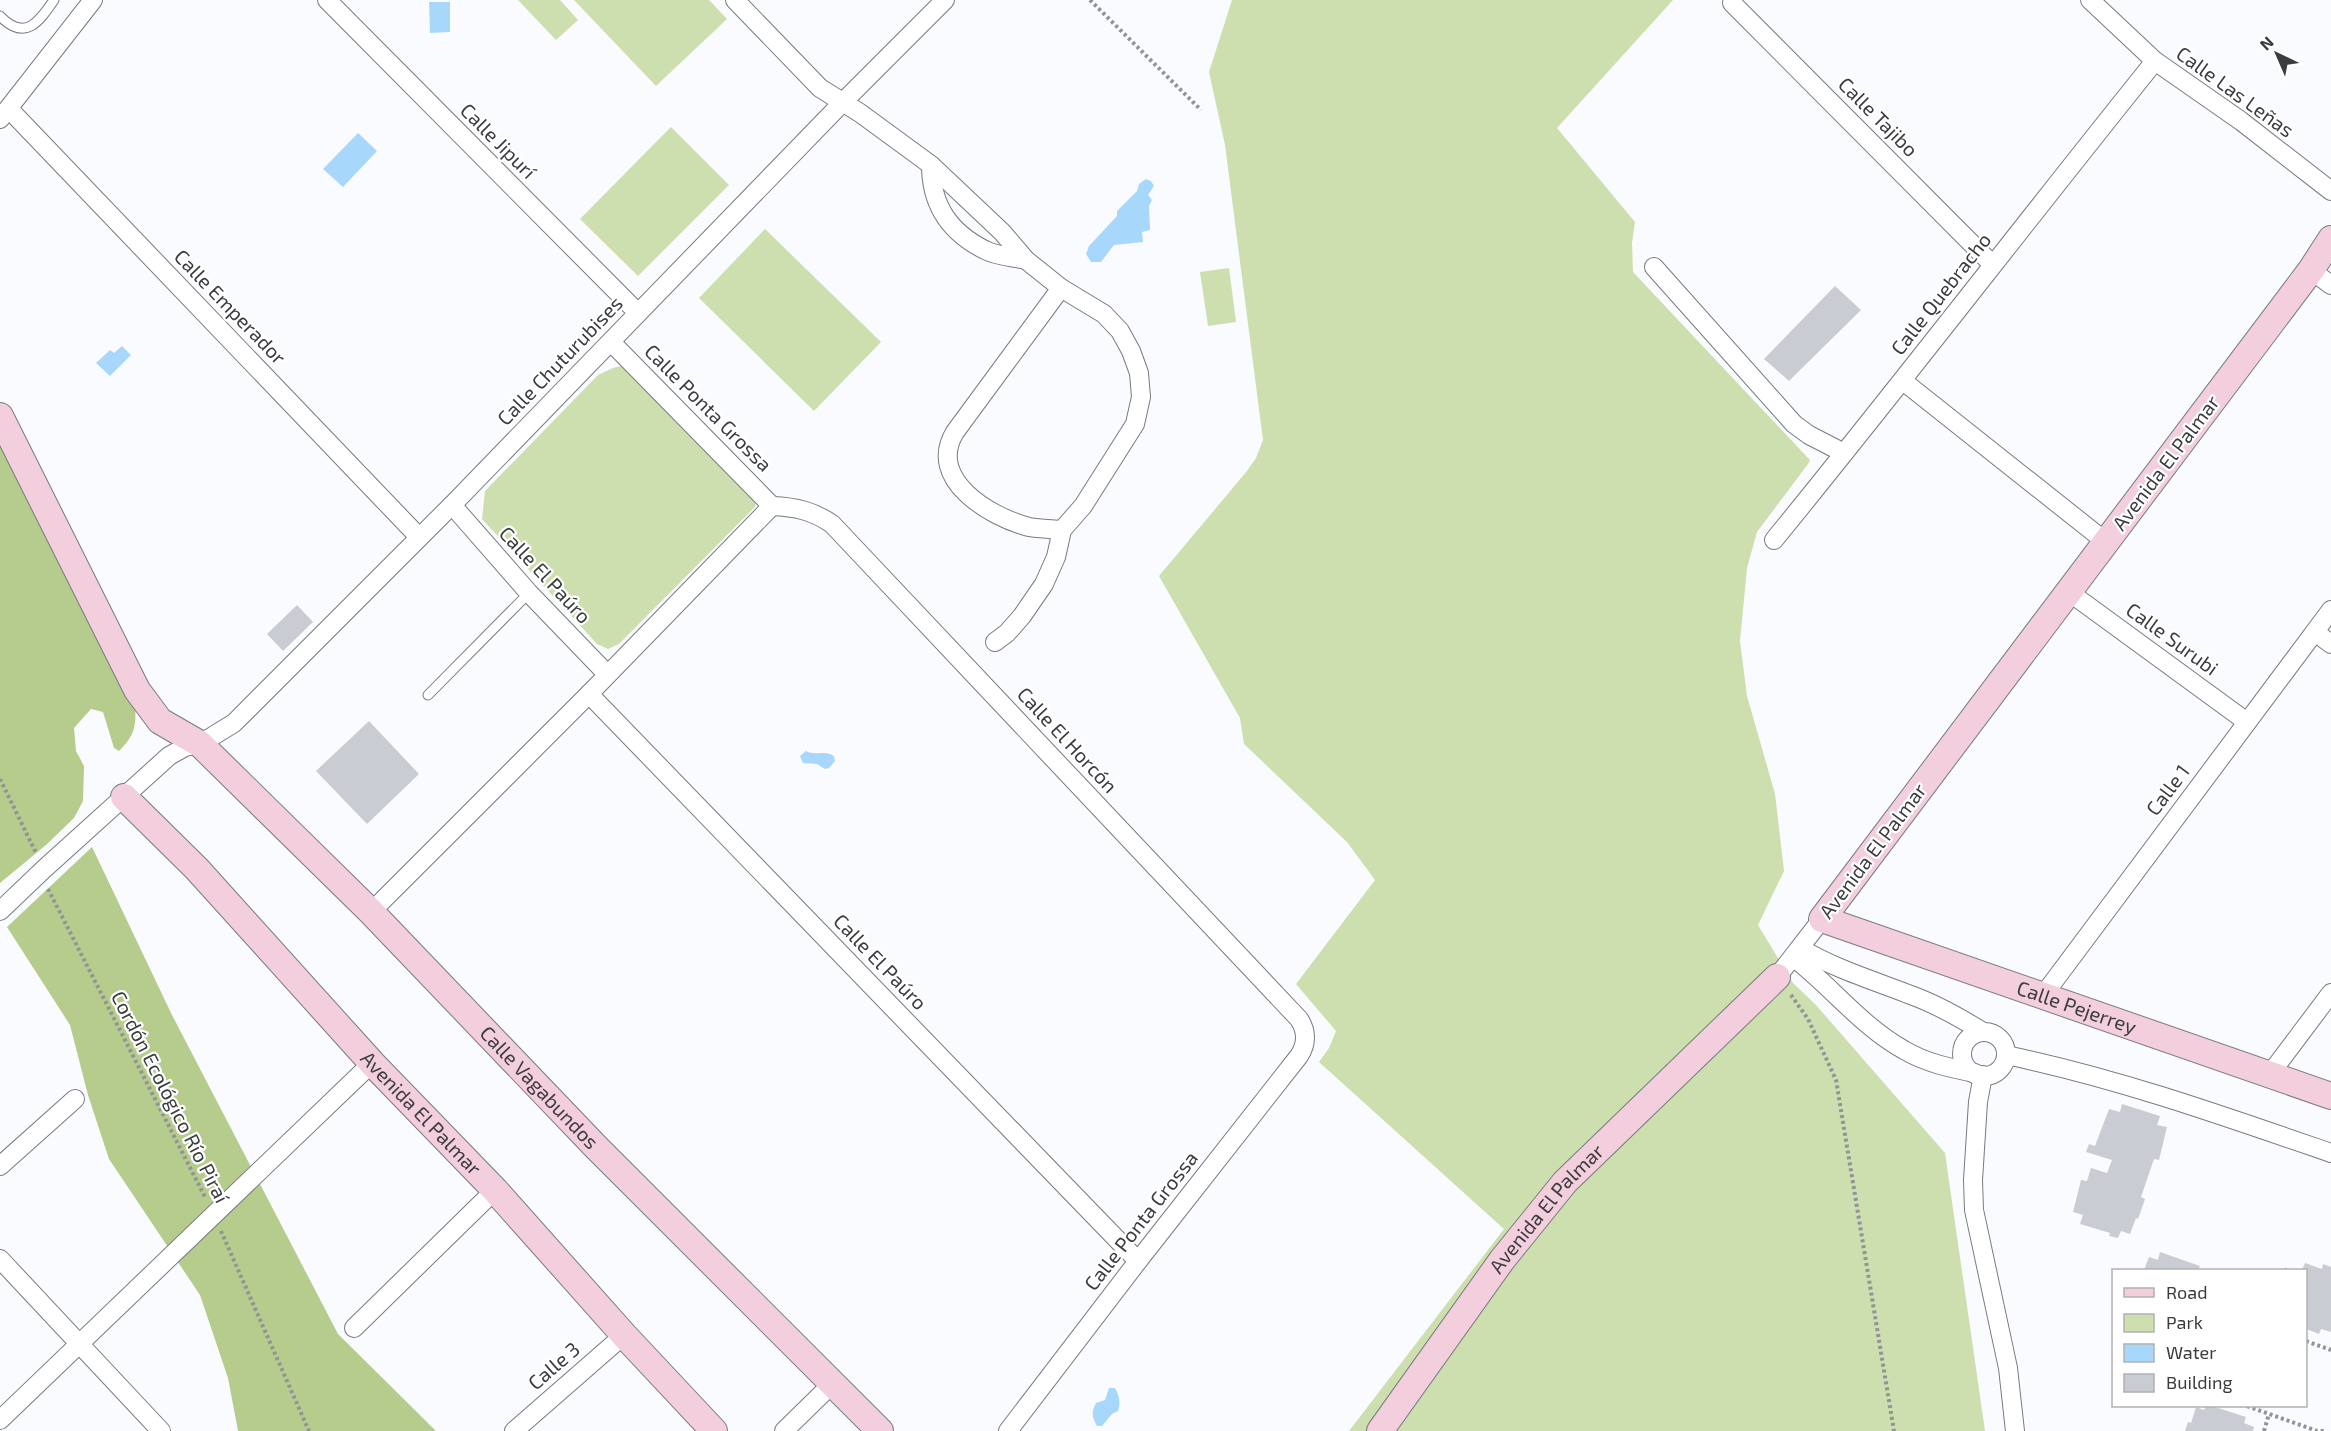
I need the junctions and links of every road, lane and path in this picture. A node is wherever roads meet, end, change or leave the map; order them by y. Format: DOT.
graph roads {
  1 [pos="54,0"];
  2 [pos="93,0"];
  3 [pos="327,0"];
  4 [pos="735,0"];
  5 [pos="945,0"];
  6 [pos="1090,0"];
  7 [pos="1732,3"];
  8 [pos="2101,4"];
  9 [pos="0,16"];
  10 [pos="2155,61"];
  11 [pos="842,103"];
  12 [pos="1201,110"];
  13 [pos="4,114"];
  14 [pos="931,165"];
  15 [pos="2331,191"];
  16 [pos="2331,239"];
  17 [pos="1026,260"];
  18 [pos="1992,264"];
  19 [pos="1654,267"];
  20 [pos="2311,270"];
  21 [pos="2331,285"];
  22 [pos="1061,288"];
  23 [pos="638,313"];
  24 [pos="611,342"];
  25 [pos="1903,381"];
  26 [pos="0,416"];
  27 [pos="1844,453"];
  28 [pos="452,505"];
  29 [pos="772,506"];
  30 [pos="1062,530"];
  31 [pos="418,536"];
  32 [pos="1774,540"];
  33 [pos="2106,543"];
  34 [pos="2069,592"];
  35 [pos="529,593"];
  36 [pos="2331,610"];
  37 [pos="2315,632"];
  38 [pos="995,642"];
  39 [pos="2331,644"];
  40 [pos="608,674"];
  41 [pos="589,694"];
  42 [pos="428,695"];
  43 [pos="2247,722"];
  44 [pos="200,744"];
  45 [pos="0,779"];
  46 [pos="124,797"];
  47 [pos="44,869"];
  48 [pos="0,911"];
  49 [pos="371,912"];
  50 [pos="1822,919"];
  51 [pos="1797,952"];
  52 [pos="1778,977"];
  53 [pos="2331,993"];
  54 [pos="2042,997"];
  55 [pos="1983,1032"];
  56 [pos="1305,1038"];
  57 [pos="2006,1055"];
  58 [pos="372,1063"];
  59 [pos="1979,1074"];
  60 [pos="2270,1074"];
  61 [pos="2331,1096"];
  62 [pos="75,1099"];
  63 [pos="2331,1153"];
  64 [pos="0,1166"];
  65 [pos="495,1190"];
  66 [pos="214,1215"];
  67 [pos="0,1259"];
  68 [pos="1138,1261"];
  69 [pos="354,1329"];
  70 [pos="624,1335"];
  71 [pos="2307,1341"];
  72 [pos="79,1344"];
  73 [pos="2331,1350"];
  74 [pos="832,1384"];
  75 [pos="2250,1407"];
  76 [pos="2270,1414"];
  77 [pos="0,1420"];
  78 [pos="161,1431"];
  79 [pos="309,1431"];
  80 [pos="514,1431"];
  81 [pos="714,1431"];
  82 [pos="784,1431"];
  83 [pos="880,1431"];
  84 [pos="1008,1431"];
  85 [pos="1380,1431"];
  86 [pos="1894,1431"];
  87 [pos="2015,1431"];
  88 [pos="2264,1431"];
  89 [pos="2326,1431"];
  1 -- 9 [label="lane"];
  2 -- 13 [label="street, Calle Emperador"];
  3 -- 23 [label="street, Calle Jipurí"];
  4 -- 11 [label="street"];
  5 -- 11 [label="street, Calle Chuturubises"];
  6 -- 12 [label="path"];
  7 -- 18 [label="street, Calle Tajibo"];
  8 -- 10 [label="street, Calle Las Leñas"];
  10 -- 15 [label="street, Calle Las Leñas"];
  10 -- 18 [label="street, Calle Quebracho"];
  11 -- 14 [label="street"];
  11 -- 23 [label="street, Calle Chuturubises"];
  13 -- 31 [label="street, Calle Emperador"];
  14 -- 17 [label="street"];
  14 -- 17 [label="street"];
  16 -- 20 [label="street, Avenida El Palmar"];
  17 -- 22 [label="street"];
  18 -- 25 [label="street, Calle Quebracho"];
  19 -- 27 [label="street"];
  20 -- 21 [label="street"];
  20 -- 33 [label="street, Avenida El Palmar"];
  22 -- 30 [label="street"];
  22 -- 30 [label="street"];
  23 -- 24 [label="street, Calle Chuturubises"];
  24 -- 28 [label="street, Calle Chuturubises"];
  24 -- 29 [label="street, Calle Ponta Grossa"];
  25 -- 27 [label="street"];
  25 -- 33 [label="street, Calle Quebracho"];
  26 -- 44 [label="street, Calle Vagabundos"];
  27 -- 32 [label="street"];
  28 -- 31 [label="street, Calle Chuturubises"];
  28 -- 35 [label="street, Calle El Paúro"];
  29 -- 40 [label="street"];
  29 -- 56 [label="street, Calle El Horcón"];
  30 -- 38 [label="street"];
  31 -- 44 [label="street, Calle Chuturubises"];
  33 -- 34 [label="street, Avenida El Palmar"];
  34 -- 43 [label="street, Calle Surubi"];
  34 -- 50 [label="street, Avenida El Palmar"];
  35 -- 40 [label="street, Calle El Paúro"];
  35 -- 42 [label="lane"];
  36 -- 37 [label="street, Calle 1"];
  37 -- 39 [label="street"];
  37 -- 43 [label="street, Calle 1"];
  40 -- 41 [label="street"];
  41 -- 49 [label="street"];
  41 -- 68 [label="street, Calle El Paúro"];
  43 -- 54 [label="street, Calle 1"];
  44 -- 46 [label="street, Calle Chuturubises"];
  44 -- 49 [label="street, Calle Vagabundos"];
  45 -- 47 [label="path, Cordón Ecológico Río Piraí"];
  46 -- 47 [label="street, Calle Chuturubises"];
  46 -- 58 [label="street, Avenida El Palmar"];
  47 -- 48 [label="street, Calle Chuturubises"];
  47 -- 66 [label="path, Cordón Ecológico Río Piraí"];
  49 -- 74 [label="street, Calle Vagabundos"];
  50 -- 51 [label="street, Avenida El Palmar"];
  50 -- 54 [label="street, Calle Pejerrey"];
  51 -- 52 [label="street, Avenida El Palmar"];
  51 -- 55 [label="street"];
  51 -- 59 [label="street"];
  52 -- 85 [label="street, Avenida El Palmar"];
  52 -- 86 [label="path"];
  53 -- 60 [label="street"];
  54 -- 60 [label="street, Calle Pejerrey"];
  55 -- 57 [label="street"];
  55 -- 59 [label="street"];
  56 -- 68 [label="street, Calle Ponta Grossa"];
  57 -- 59 [label="street"];
  57 -- 63 [label="street"];
  58 -- 65 [label="street, Avenida El Palmar"];
  58 -- 66 [label="street"];
  59 -- 87 [label="street"];
  60 -- 61 [label="street, Calle Pejerrey"];
  62 -- 64 [label="street"];
  65 -- 69 [label="street"];
  65 -- 70 [label="street, Avenida El Palmar"];
  66 -- 72 [label="street"];
  66 -- 79 [label="path, Cordón Ecológico Río Piraí"];
  67 -- 72 [label="street"];
  68 -- 84 [label="street, Calle Ponta Grossa"];
  70 -- 80 [label="street, Calle 3"];
  70 -- 81 [label="street, Avenida El Palmar"];
  71 -- 73 [label="path"];
  72 -- 77 [label="street"];
  72 -- 78 [label="street"];
  74 -- 82 [label="street"];
  74 -- 83 [label="street, Calle Vagabundos"];
  75 -- 76 [label="path"];
  76 -- 88 [label="path"];
  76 -- 89 [label="path"];
}
